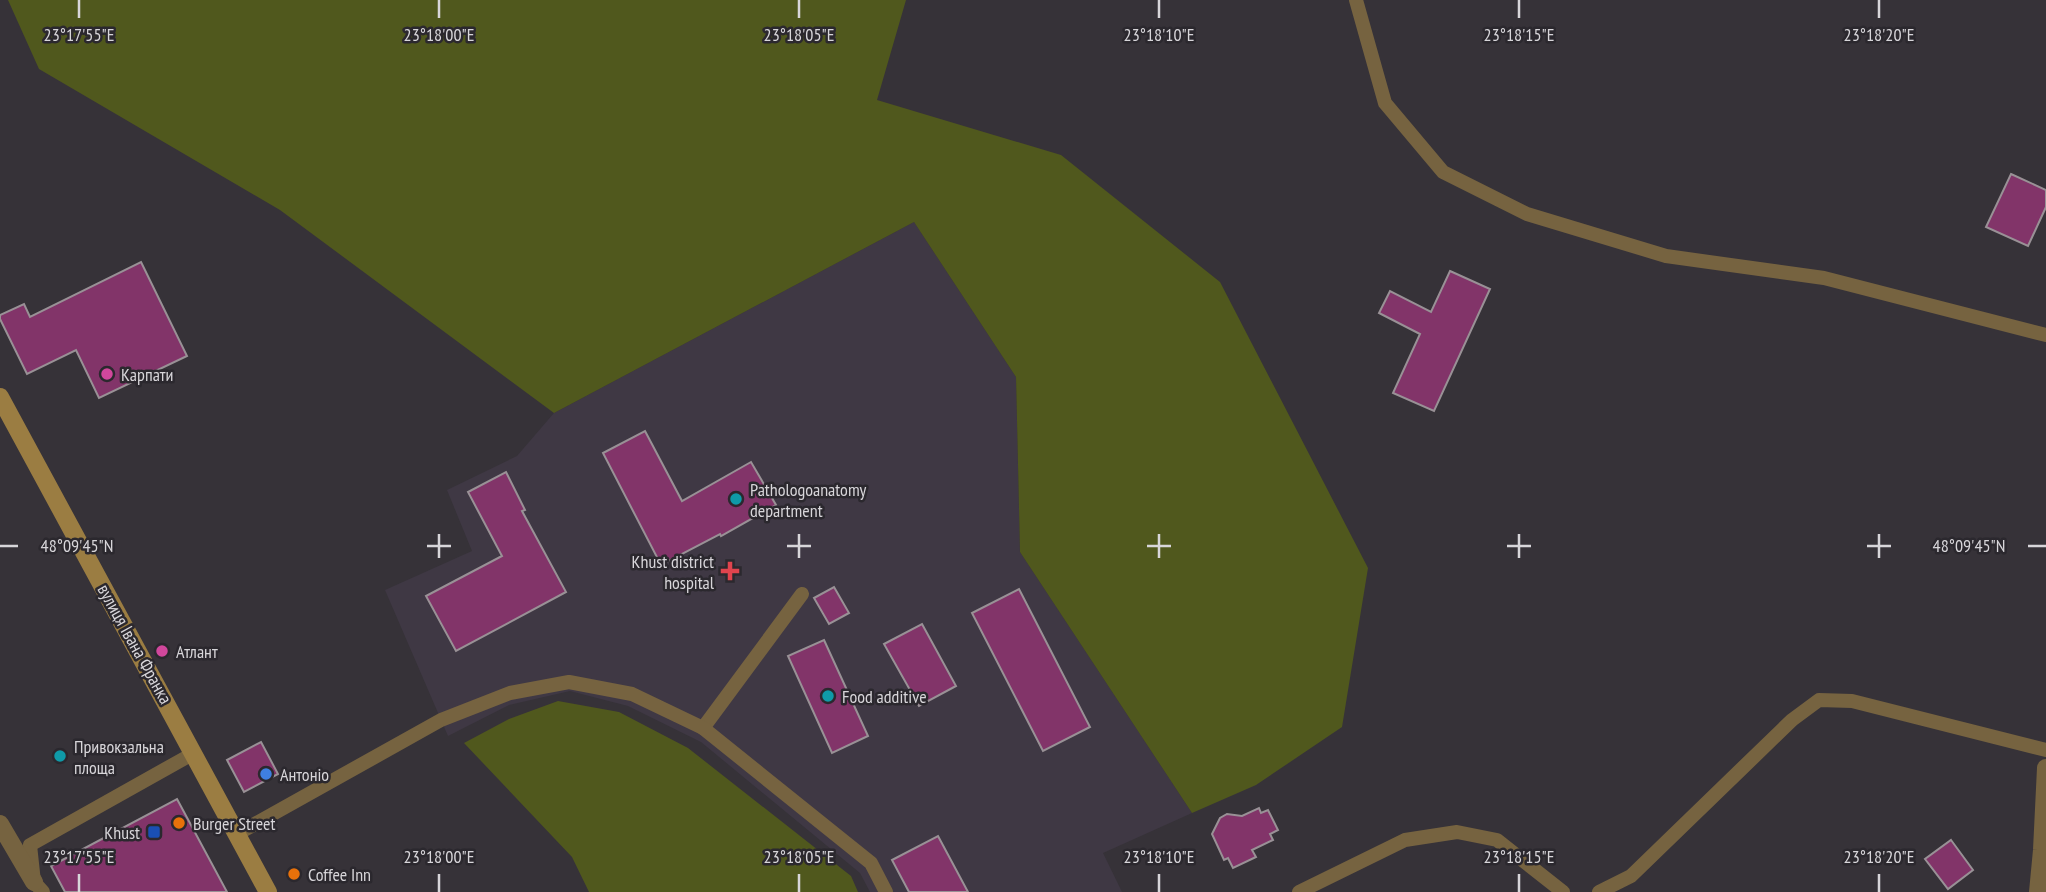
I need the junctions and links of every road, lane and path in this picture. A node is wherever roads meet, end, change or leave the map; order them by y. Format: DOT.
graph roads {
  1 [pos="1356,0"];
  2 [pos="2046,335"];
  3 [pos="0,397"];
  4 [pos="802,594"];
  5 [pos="703,728"];
  6 [pos="2046,750"];
  7 [pos="194,753"];
  8 [pos="2046,768"];
  9 [pos="0,824"];
  10 [pos="237,834"];
  11 [pos="38,887"];
  12 [pos="268,892"];
  13 [pos="886,892"];
  14 [pos="1299,892"];
  15 [pos="1563,892"];
  16 [pos="1599,892"];
  17 [pos="2038,892"];
  1 -- 2 [label="lane"];
  3 -- 7 [label="main road, вулиця Івана Франка"];
  4 -- 5 [label="lane"];
  5 -- 10 [label="lane"];
  5 -- 13 [label="lane"];
  6 -- 16 [label="lane"];
  7 -- 10 [label="main road, вулиця Івана Франка"];
  7 -- 11 [label="lane"];
  8 -- 17 [label="street"];
  9 -- 11 [label="street"];
  10 -- 12 [label="main road, вулиця Івана Франка"];
  14 -- 15 [label="lane"];
}
